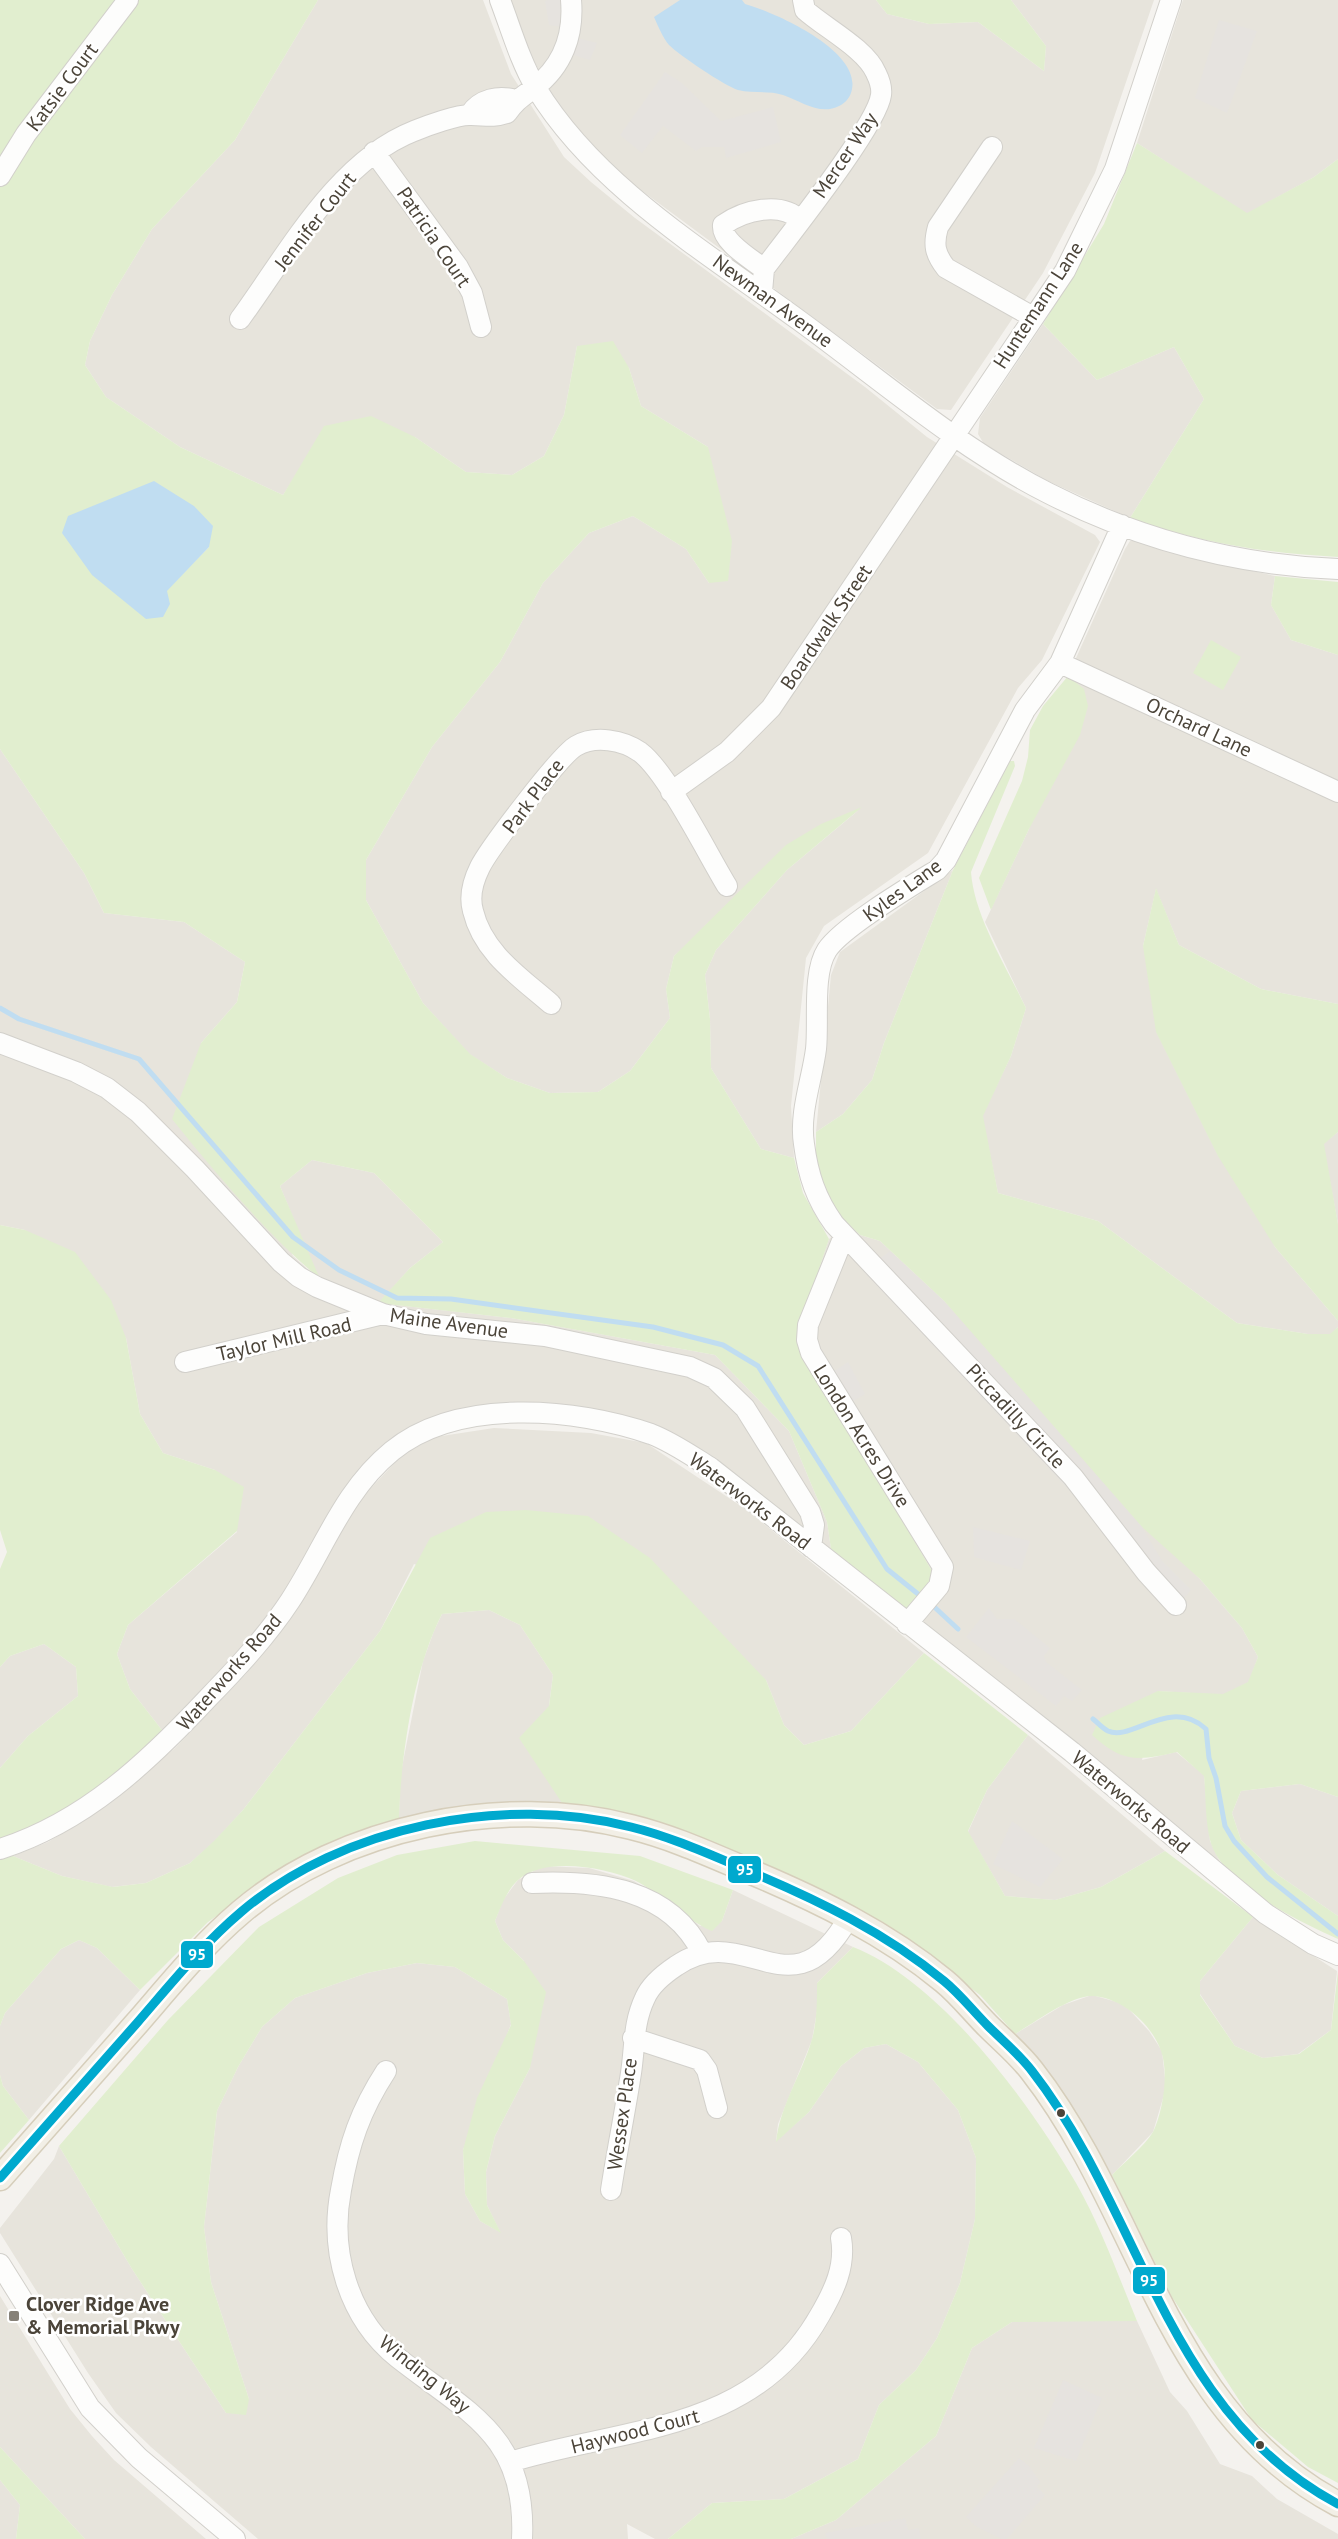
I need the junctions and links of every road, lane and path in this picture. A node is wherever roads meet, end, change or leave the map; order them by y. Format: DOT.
graph roads {
  1 [pos="128,0"];
  2 [pos="500,0"];
  3 [pos="571,0"];
  4 [pos="803,0"];
  5 [pos="1171,0"];
  6 [pos="535,87"];
  7 [pos="992,147"];
  8 [pos="374,152"];
  9 [pos="0,176"];
  10 [pos="800,220"];
  11 [pos="764,269"];
  12 [pos="762,292"];
  13 [pos="1033,318"];
  14 [pos="240,319"];
  15 [pos="482,327"];
  16 [pos="953,435"];
  17 [pos="1122,525"];
  18 [pos="1338,569"];
  19 [pos="1060,663"];
  20 [pos="670,792"];
  21 [pos="1338,792"];
  22 [pos="727,886"];
  23 [pos="551,1004"];
  24 [pos="0,1043"];
  25 [pos="844,1236"];
  26 [pos="383,1314"];
  27 [pos="185,1362"];
  28 [pos="811,1547"];
  29 [pos="1176,1605"];
  30 [pos="912,1618"];
  31 [pos="0,1849"];
  32 [pos="532,1883"];
  33 [pos="849,1917"];
  34 [pos="702,1953"];
  35 [pos="1337,1954"];
  36 [pos="633,2038"];
  37 [pos="386,2071"];
  38 [pos="717,2108"];
  39 [pos="0,2178"];
  40 [pos="611,2190"];
  41 [pos="842,2238"];
  42 [pos="0,2264"];
  43 [pos="510,2462"];
  44 [pos="1338,2504"];
  45 [pos="235,2539"];
  46 [pos="522,2539"];
  1 -- 9 [label="street, Katsie Court"];
  2 -- 6 [label="street, Newman Avenue"];
  3 -- 6 [label="street, Jennifer Court"];
  4 -- 10 [label="street, Mercer Way"];
  5 -- 13 [label="street, Huntemann Lane"];
  6 -- 8 [label="street, Jennifer Court"];
  6 -- 12 [label="street, Newman Avenue"];
  7 -- 13 [label="street"];
  8 -- 14 [label="street, Jennifer Court"];
  8 -- 15 [label="street, Patricia Court"];
  10 -- 11 [label="street, Mercer Way"];
  10 -- 11 [label="street"];
  11 -- 12 [label="street"];
  12 -- 16 [label="street, Newman Avenue"];
  13 -- 16 [label="street, Huntemann Lane"];
  16 -- 17 [label="street, Newman Avenue"];
  16 -- 20 [label="street, Boardwalk Street"];
  17 -- 18 [label="street, Newman Avenue"];
  17 -- 19 [label="street, Kyles Lane"];
  19 -- 21 [label="street, Orchard Lane"];
  19 -- 25 [label="street, Kyles Lane"];
  20 -- 22 [label="street, Park Place"];
  20 -- 23 [label="street, Park Place"];
  24 -- 26 [label="street, Maine Avenue"];
  25 -- 29 [label="street, Piccadilly Circle"];
  25 -- 30 [label="street, London Acres Drive"];
  26 -- 27 [label="street, Taylor Mill Road"];
  26 -- 28 [label="street, Maine Avenue"];
  28 -- 30 [label="street, Waterworks Road"];
  28 -- 31 [label="street, Waterworks Road"];
  30 -- 35 [label="street, Waterworks Road"];
  32 -- 34 [label="street"];
  33 -- 34 [label="street, Wessex Place"];
  33 -- 39 [label="main road"];
  33 -- 44 [label="main road"];
  34 -- 36 [label="street, Wessex Place"];
  36 -- 38 [label="street, Wessex Place"];
  36 -- 40 [label="street, Wessex Place"];
  37 -- 43 [label="street, Winding Way"];
  41 -- 43 [label="street, Haywood Court"];
  42 -- 45 [label="street"];
  43 -- 46 [label="street, Winding Way"];
}
